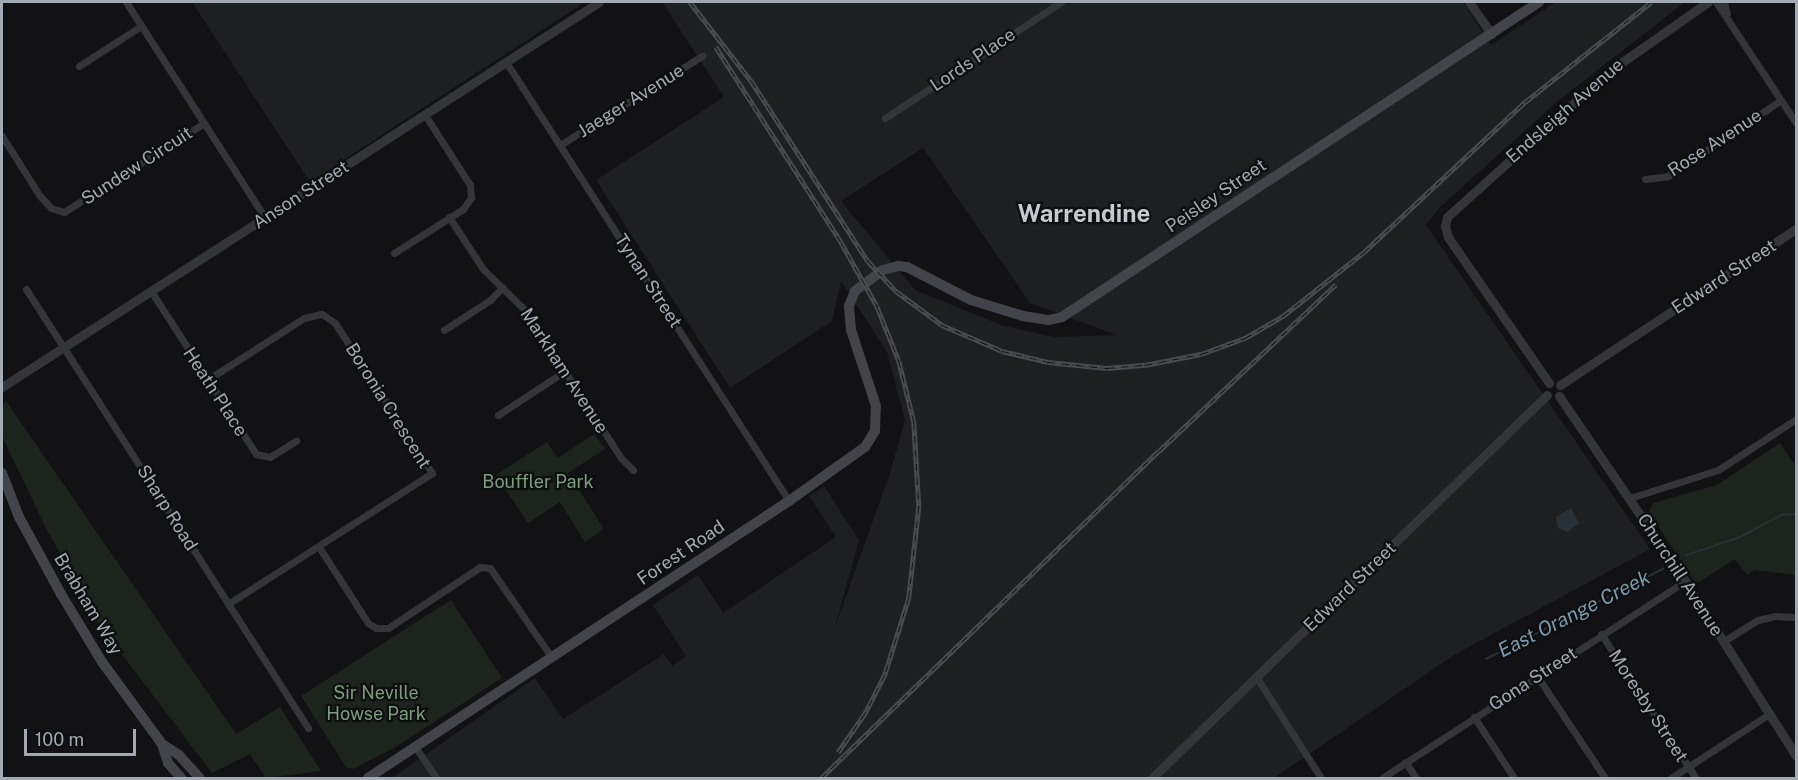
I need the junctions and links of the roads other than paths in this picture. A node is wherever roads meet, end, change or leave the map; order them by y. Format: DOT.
graph roads {
  1 [pos="126,2"];
  2 [pos="599,2"];
  3 [pos="1061,2"];
  4 [pos="1469,2"];
  5 [pos="1539,2"];
  6 [pos="1701,2"];
  7 [pos="1708,2"];
  8 [pos="1716,2"];
  9 [pos="1724,2"];
  10 [pos="1693,9"];
  11 [pos="141,26"];
  12 [pos="1491,34"];
  13 [pos="1739,35"];
  14 [pos="702,56"];
  15 [pos="506,62"];
  16 [pos="79,66"];
  17 [pos="1781,100"];
  18 [pos="425,115"];
  19 [pos="885,118"];
  20 [pos="204,123"];
  21 [pos="1797,123"];
  22 [pos="2,136"];
  23 [pos="560,145"];
  24 [pos="1645,179"];
  25 [pos="449,217"];
  26 [pos="265,218"];
  27 [pos="1797,229"];
  28 [pos="394,253"];
  29 [pos="862,285"];
  30 [pos="503,287"];
  31 [pos="26,289"];
  32 [pos="151,291"];
  33 [pos="444,330"];
  34 [pos="64,347"];
  35 [pos="565,371"];
  36 [pos="207,380"];
  37 [pos="1550,383"];
  38 [pos="1560,385"];
  39 [pos="2,387"];
  40 [pos="1547,395"];
  41 [pos="1559,396"];
  42 [pos="498,415"];
  43 [pos="1797,419"];
  44 [pos="297,441"];
  45 [pos="633,471"];
  46 [pos="2,472"];
  47 [pos="1630,498"];
  48 [pos="789,501"];
  49 [pos="319,547"];
  50 [pos="1685,580"];
  51 [pos="228,604"];
  52 [pos="1797,617"];
  53 [pos="1601,634"];
  54 [pos="1724,641"];
  55 [pos="552,658"];
  56 [pos="1538,676"];
  57 [pos="1257,678"];
  58 [pos="1769,714"];
  59 [pos="1474,717"];
  60 [pos="308,728"];
  61 [pos="162,744"];
  62 [pos="416,748"];
  63 [pos="1797,756"];
  64 [pos="1405,762"];
  65 [pos="1688,767"];
  66 [pos="180,778"];
  67 [pos="200,778"];
  68 [pos="368,778"];
  69 [pos="436,778"];
  70 [pos="1152,778"];
  71 [pos="1322,778"];
  72 [pos="1382,778"];
  73 [pos="1416,778"];
  74 [pos="1514,778"];
  75 [pos="1605,778"];
  76 [pos="1671,778"];
  77 [pos="1696,778"];
  1 -- 11 [label="street, Sundew Circuit"];
  2 -- 15 [label="street, Anson Street"];
  3 -- 19 [label="street, Lords Place"];
  4 -- 12 [label="street"];
  5 -- 12 [label="main road, Peisley Street"];
  6 -- 10 [label="street, Endsleigh Avenue"];
  7 -- 10 [label="street, Endsleigh Avenue"];
  8 -- 13 [label="street"];
  9 -- 13 [label="street"];
  10 -- 37 [label="street, Endsleigh Avenue"];
  11 -- 16 [label="street"];
  11 -- 20 [label="street, Sundew Circuit"];
  12 -- 29 [label="main road, Peisley Street"];
  13 -- 17 [label="street"];
  14 -- 23 [label="street, Jaeger Avenue"];
  15 -- 18 [label="street, Anson Street"];
  15 -- 23 [label="street, Tynan Street"];
  17 -- 21 [label="street"];
  17 -- 24 [label="street, Rose Avenue"];
  18 -- 25 [label="street"];
  18 -- 26 [label="street, Anson Street"];
  20 -- 22 [label="street, Sundew Circuit"];
  20 -- 26 [label="street, Sundew Circuit"];
  23 -- 48 [label="street, Tynan Street"];
  25 -- 28 [label="street"];
  25 -- 30 [label="street, Markham Avenue"];
  26 -- 32 [label="street, Anson Street"];
  27 -- 38 [label="street, Edward Street"];
  29 -- 48 [label="main road, Forest Road"];
  30 -- 33 [label="street"];
  30 -- 35 [label="street, Markham Avenue"];
  31 -- 34 [label="street, Sharp Road"];
  32 -- 34 [label="street, Anson Street"];
  32 -- 36 [label="street, Heath Place"];
  34 -- 39 [label="street, Anson Street"];
  34 -- 51 [label="street, Sharp Road"];
  35 -- 42 [label="street"];
  35 -- 45 [label="street, Markham Avenue"];
  36 -- 44 [label="street, Heath Place"];
  36 -- 49 [label="street, Boronia Crescent"];
  37 -- 38 [label="street"];
  37 -- 40 [label="street"];
  38 -- 41 [label="street"];
  40 -- 41 [label="street"];
  40 -- 57 [label="street, Edward Street"];
  41 -- 47 [label="street, Churchill Avenue"];
  43 -- 47 [label="street"];
  46 -- 61 [label="main road, Brabham Way"];
  47 -- 50 [label="street, Churchill Avenue"];
  48 -- 55 [label="main road, Forest Road"];
  49 -- 51 [label="street, Boronia Crescent"];
  49 -- 55 [label="street"];
  50 -- 53 [label="street, Gona Street"];
  50 -- 54 [label="street, Churchill Avenue"];
  51 -- 60 [label="street, Sharp Road"];
  52 -- 54 [label="street"];
  53 -- 56 [label="street, Gona Street"];
  53 -- 65 [label="street, Moresby Street"];
  54 -- 58 [label="street, Churchill Avenue"];
  55 -- 62 [label="main road, Forest Road"];
  56 -- 59 [label="street, Gona Street"];
  56 -- 75 [label="street"];
  57 -- 70 [label="street, Edward Street"];
  57 -- 71 [label="street"];
  58 -- 63 [label="street, Churchill Avenue"];
  58 -- 65 [label="street"];
  59 -- 64 [label="street, Gona Street"];
  59 -- 74 [label="street"];
  61 -- 66 [label="main road, Brabham Way"];
  61 -- 67 [label="main road, Brabham Way"];
  62 -- 68 [label="main road, Forest Road"];
  62 -- 69 [label="street"];
  64 -- 72 [label="street, Gona Street"];
  64 -- 73 [label="street"];
  65 -- 76 [label="street"];
  65 -- 77 [label="street, Moresby Street"];
}
